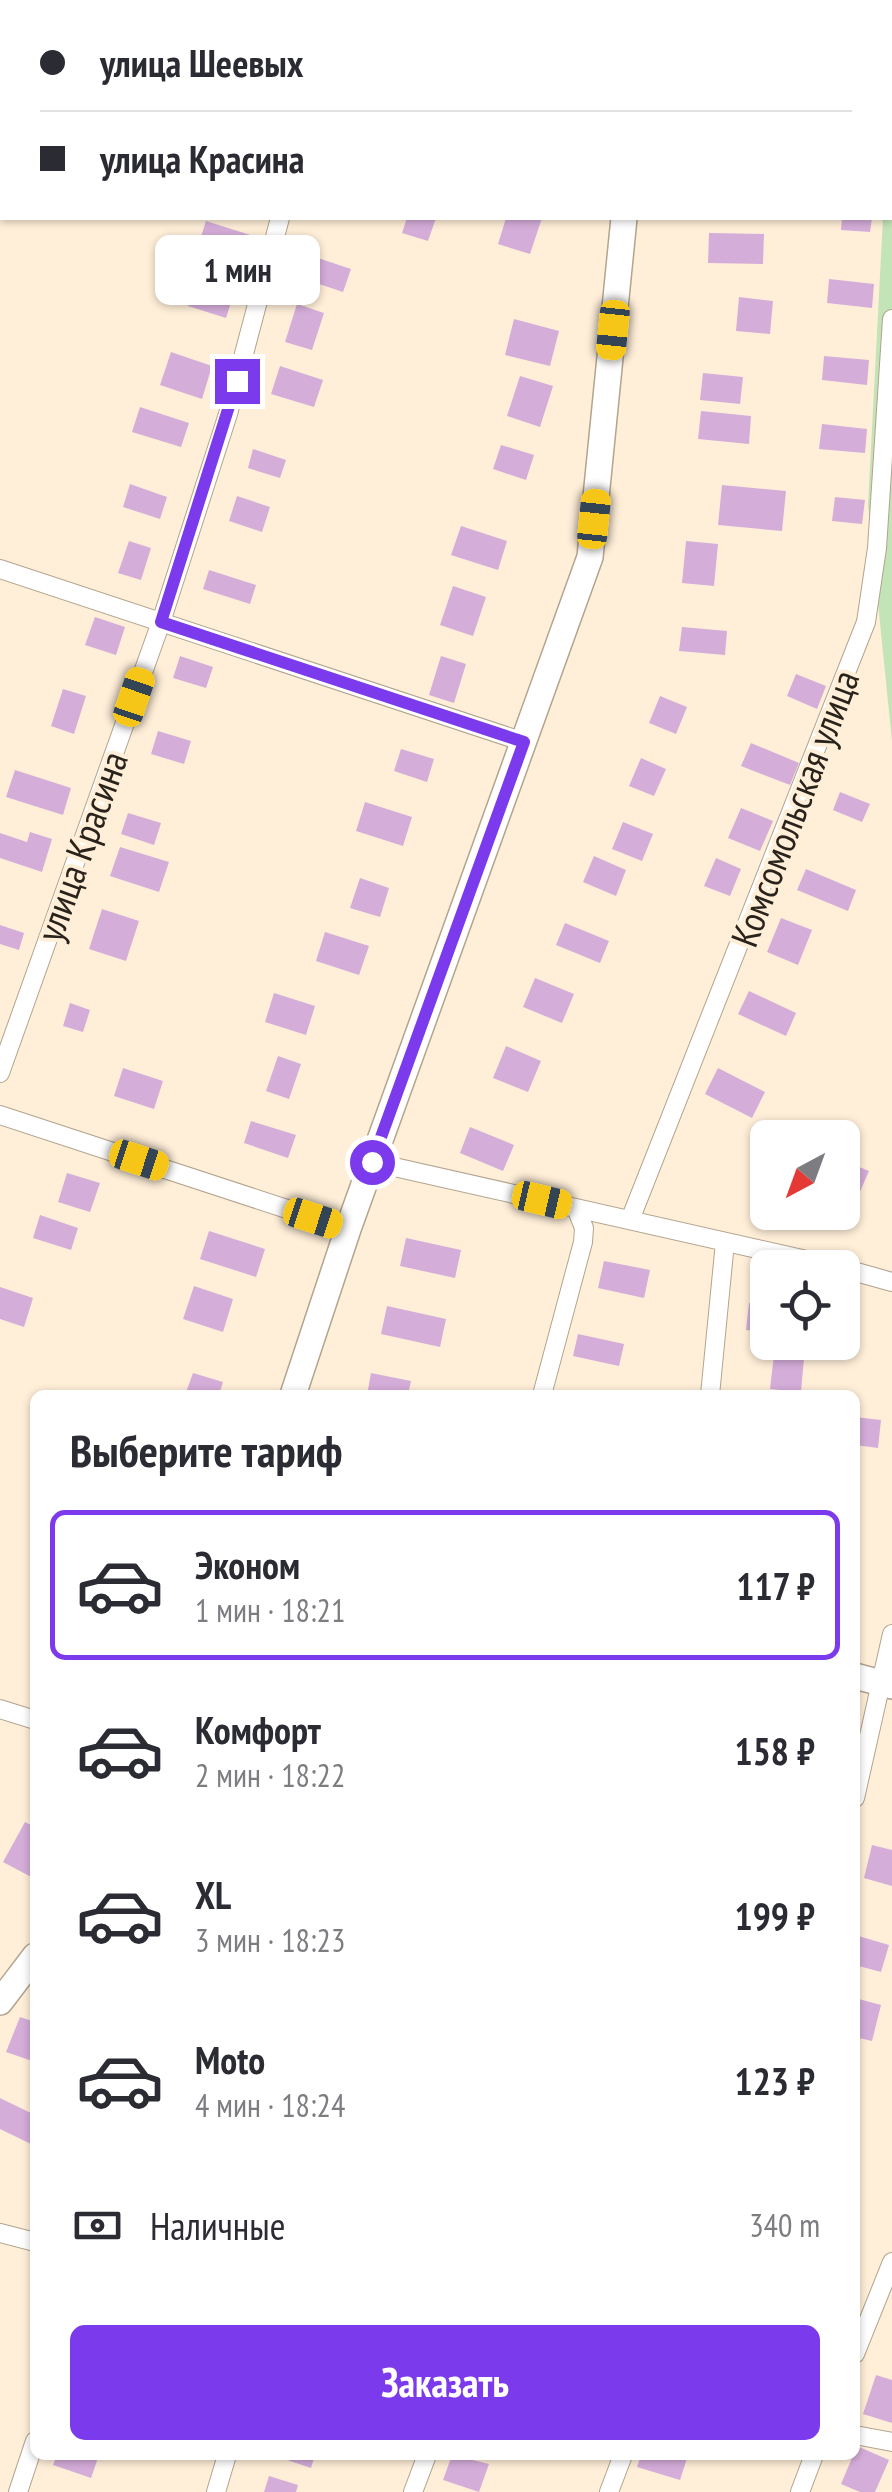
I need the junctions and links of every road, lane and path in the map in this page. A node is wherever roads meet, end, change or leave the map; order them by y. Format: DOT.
graph roads {
  1 [pos="279,220"];
  2 [pos="624,220"];
  3 [pos="892,319"];
  4 [pos="0,569"];
  5 [pos="161,622"];
  6 [pos="524,742"];
  7 [pos="0,1073"];
  8 [pos="0,1115"];
  9 [pos="372,1162"];
  10 [pos="576,1208"];
  11 [pos="630,1220"];
  12 [pos="348,1229"];
  13 [pos="726,1242"];
  14 [pos="762,1250"];
  15 [pos="860,1273"];
  16 [pos="892,1282"];
  17 [pos="295,1390"];
  18 [pos="543,1390"];
  19 [pos="711,1390"];
  20 [pos="892,1634"];
  21 [pos="876,1681"];
  22 [pos="0,1709"];
  23 [pos="30,1718"];
  24 [pos="860,1770"];
  25 [pos="30,1963"];
  26 [pos="0,2002"];
  27 [pos="0,2233"];
  28 [pos="30,2241"];
  29 [pos="892,2262"];
  30 [pos="860,2342"];
  31 [pos="860,2436"];
  32 [pos="892,2442"];
  33 [pos="30,2456"];
  34 [pos="226,2460"];
  35 [pos="424,2460"];
  36 [pos="621,2460"];
  37 [pos="812,2460"];
  38 [pos="18,2492"];
  39 [pos="216,2492"];
  40 [pos="413,2492"];
  41 [pos="609,2492"];
  42 [pos="800,2492"];
  1 -- 5 [label="street, улица Красина"];
  2 -- 6 [label="main road"];
  3 -- 11 [label="street, Комсомольская улица"];
  4 -- 5 [label="street"];
  5 -- 6 [label="street"];
  5 -- 7 [label="street, улица Красина"];
  6 -- 9 [label="main road"];
  8 -- 12 [label="street"];
  9 -- 10 [label="street"];
  9 -- 12 [label="main road"];
  10 -- 11 [label="street"];
  10 -- 18 [label="street"];
  11 -- 13 [label="street"];
  12 -- 17 [label="main road"];
  13 -- 14 [label="street"];
  13 -- 19 [label="street"];
  15 -- 16 [label="street"];
  20 -- 21 [label="street"];
  21 -- 24 [label="street"];
  22 -- 23 [label="street"];
  25 -- 26 [label="main road"];
  27 -- 28 [label="street"];
  29 -- 30 [label="street"];
  31 -- 32 [label="street"];
  33 -- 38 [label="street"];
  34 -- 39 [label="street"];
  35 -- 40 [label="street"];
  36 -- 41 [label="street"];
  37 -- 42 [label="street"];
}
